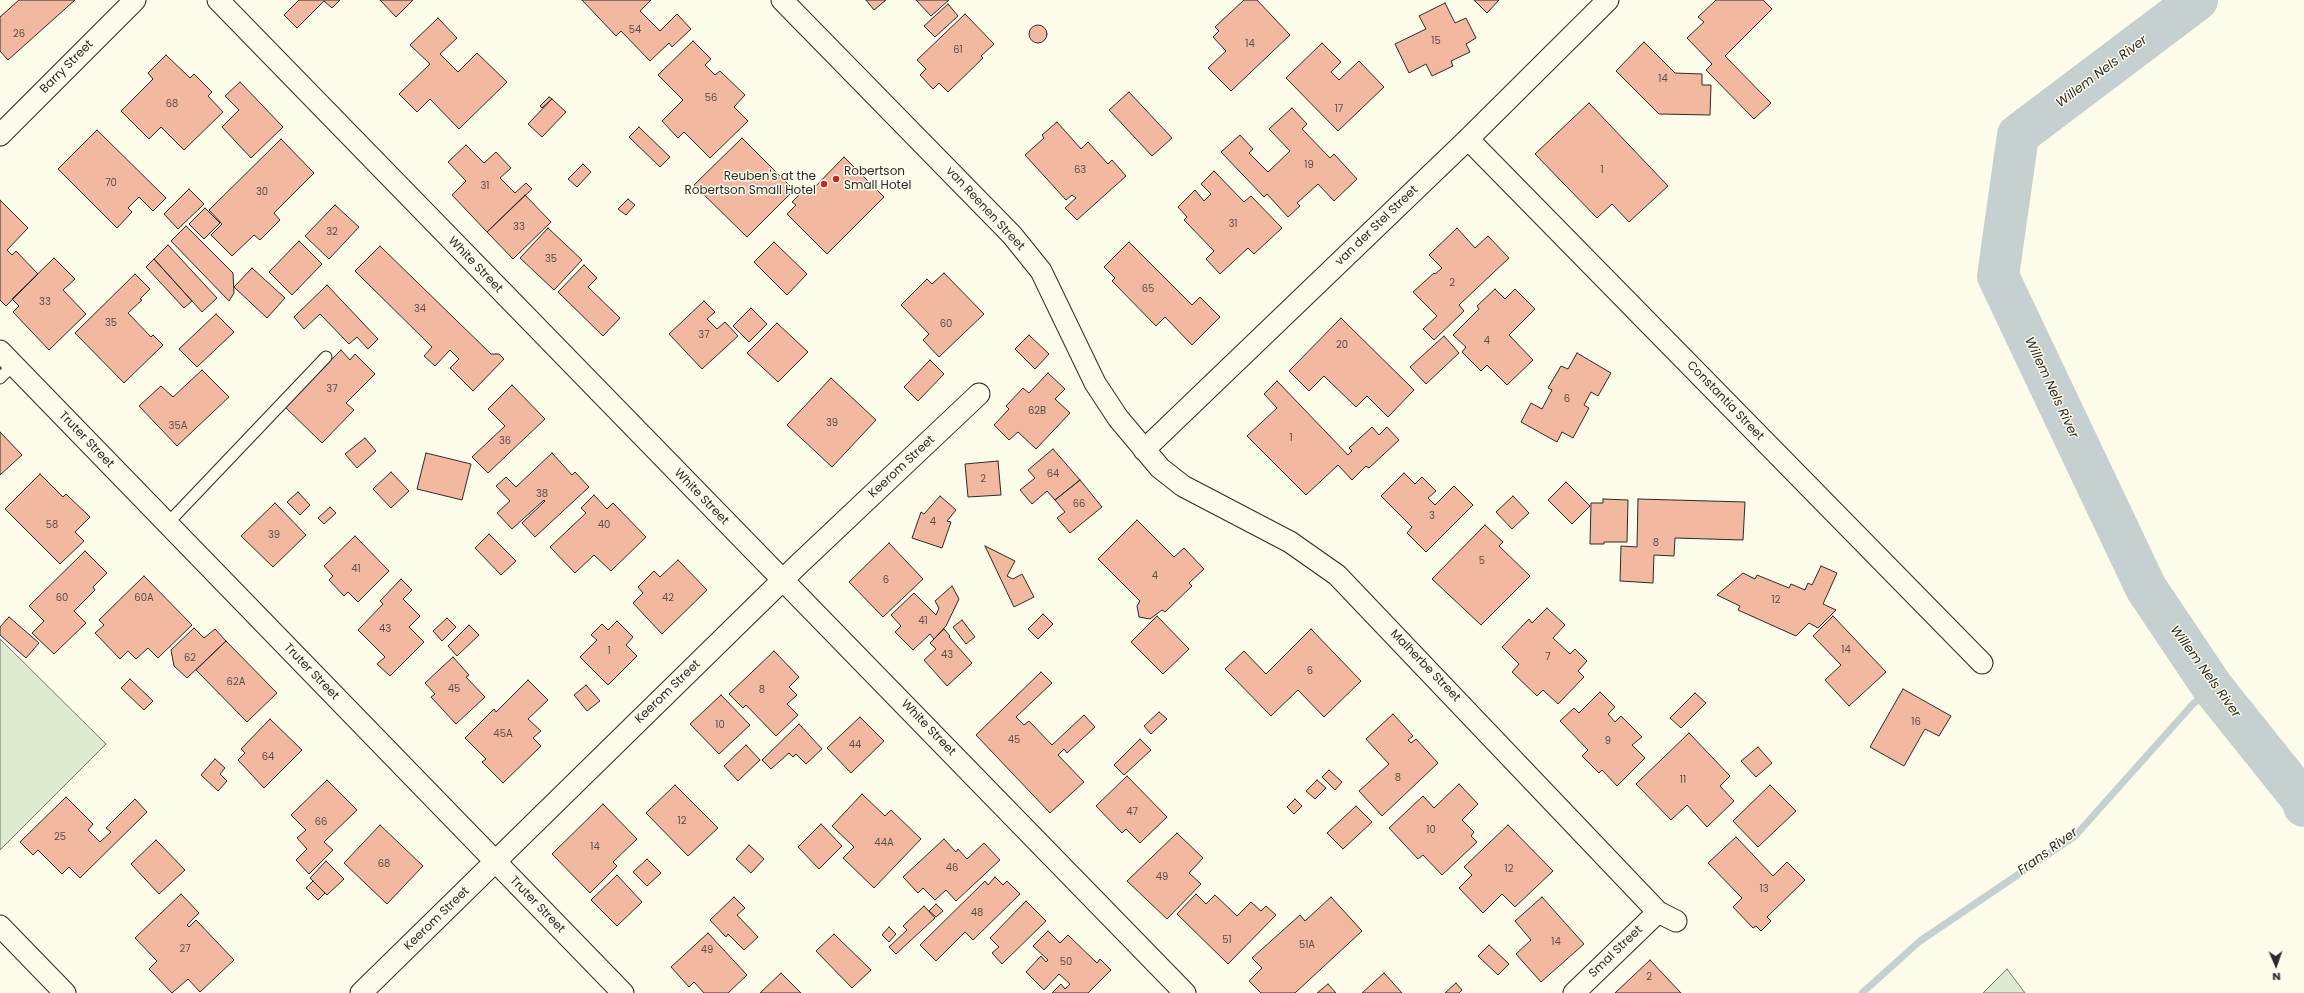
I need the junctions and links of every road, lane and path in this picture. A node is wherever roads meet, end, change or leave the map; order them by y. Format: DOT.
graph roads {
  1 [pos="135,0"];
  2 [pos="218,0"];
  3 [pos="782,0"];
  4 [pos="1608,0"];
  5 [pos="0,135"];
  6 [pos="1468,139"];
  7 [pos="326,357"];
  8 [pos="4,365"];
  9 [pos="979,394"];
  10 [pos="1144,450"];
  11 [pos="167,524"];
  12 [pos="783,580"];
  13 [pos="1982,663"];
  14 [pos="496,861"];
  15 [pos="1667,917"];
  16 [pos="0,926"];
  17 [pos="65,993"];
  18 [pos="361,993"];
  19 [pos="623,993"];
  20 [pos="1185,993"];
  21 [pos="1574,993"];
  1 -- 5 [label="street, Barry Street"];
  2 -- 12 [label="street, White Street"];
  3 -- 10 [label="street, van Reenen Street"];
  4 -- 6 [label="street, van der Stel Street"];
  6 -- 10 [label="street, van der Stel Street"];
  6 -- 13 [label="street, Constantia Street"];
  7 -- 11 [label="lane"];
  8 -- 11 [label="street, Truter Street"];
  9 -- 12 [label="street, Keerom Street"];
  10 -- 15 [label="street, Malherbe Street"];
  11 -- 14 [label="street, Truter Street"];
  12 -- 14 [label="street, Keerom Street"];
  12 -- 20 [label="street, White Street"];
  14 -- 18 [label="street, Keerom Street"];
  14 -- 19 [label="street, Truter Street"];
  15 -- 21 [label="street, Smal Street"];
  16 -- 17 [label="street"];
}
